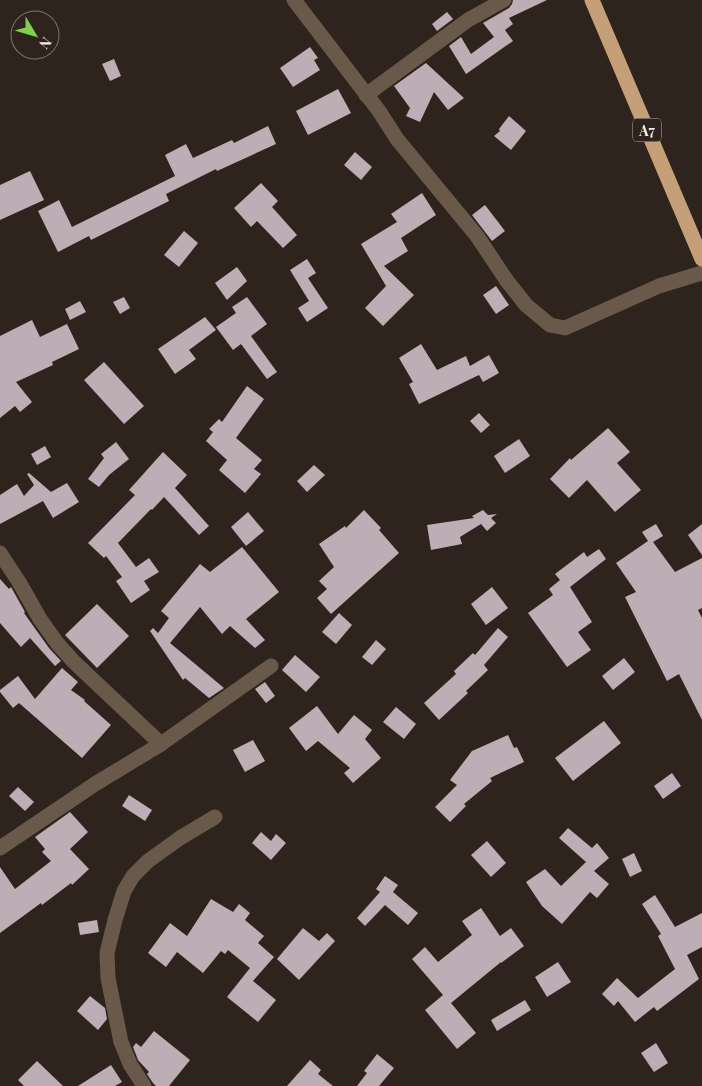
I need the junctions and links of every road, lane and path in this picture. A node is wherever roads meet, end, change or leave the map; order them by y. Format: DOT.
graph roads {
  1 [pos="294,0"];
  2 [pos="504,0"];
  3 [pos="592,0"];
  4 [pos="366,95"];
  5 [pos="702,259"];
  6 [pos="702,273"];
  7 [pos="0,554"];
  8 [pos="271,666"];
  9 [pos="161,744"];
  10 [pos="215,817"];
  11 [pos="0,848"];
  12 [pos="144,1086"];
  1 -- 4 [label="street"];
  2 -- 4 [label="street"];
  3 -- 5 [label="highway, A7"];
  4 -- 6 [label="street"];
  7 -- 9 [label="street"];
  8 -- 9 [label="street"];
  9 -- 11 [label="street"];
  10 -- 12 [label="street"];
}
